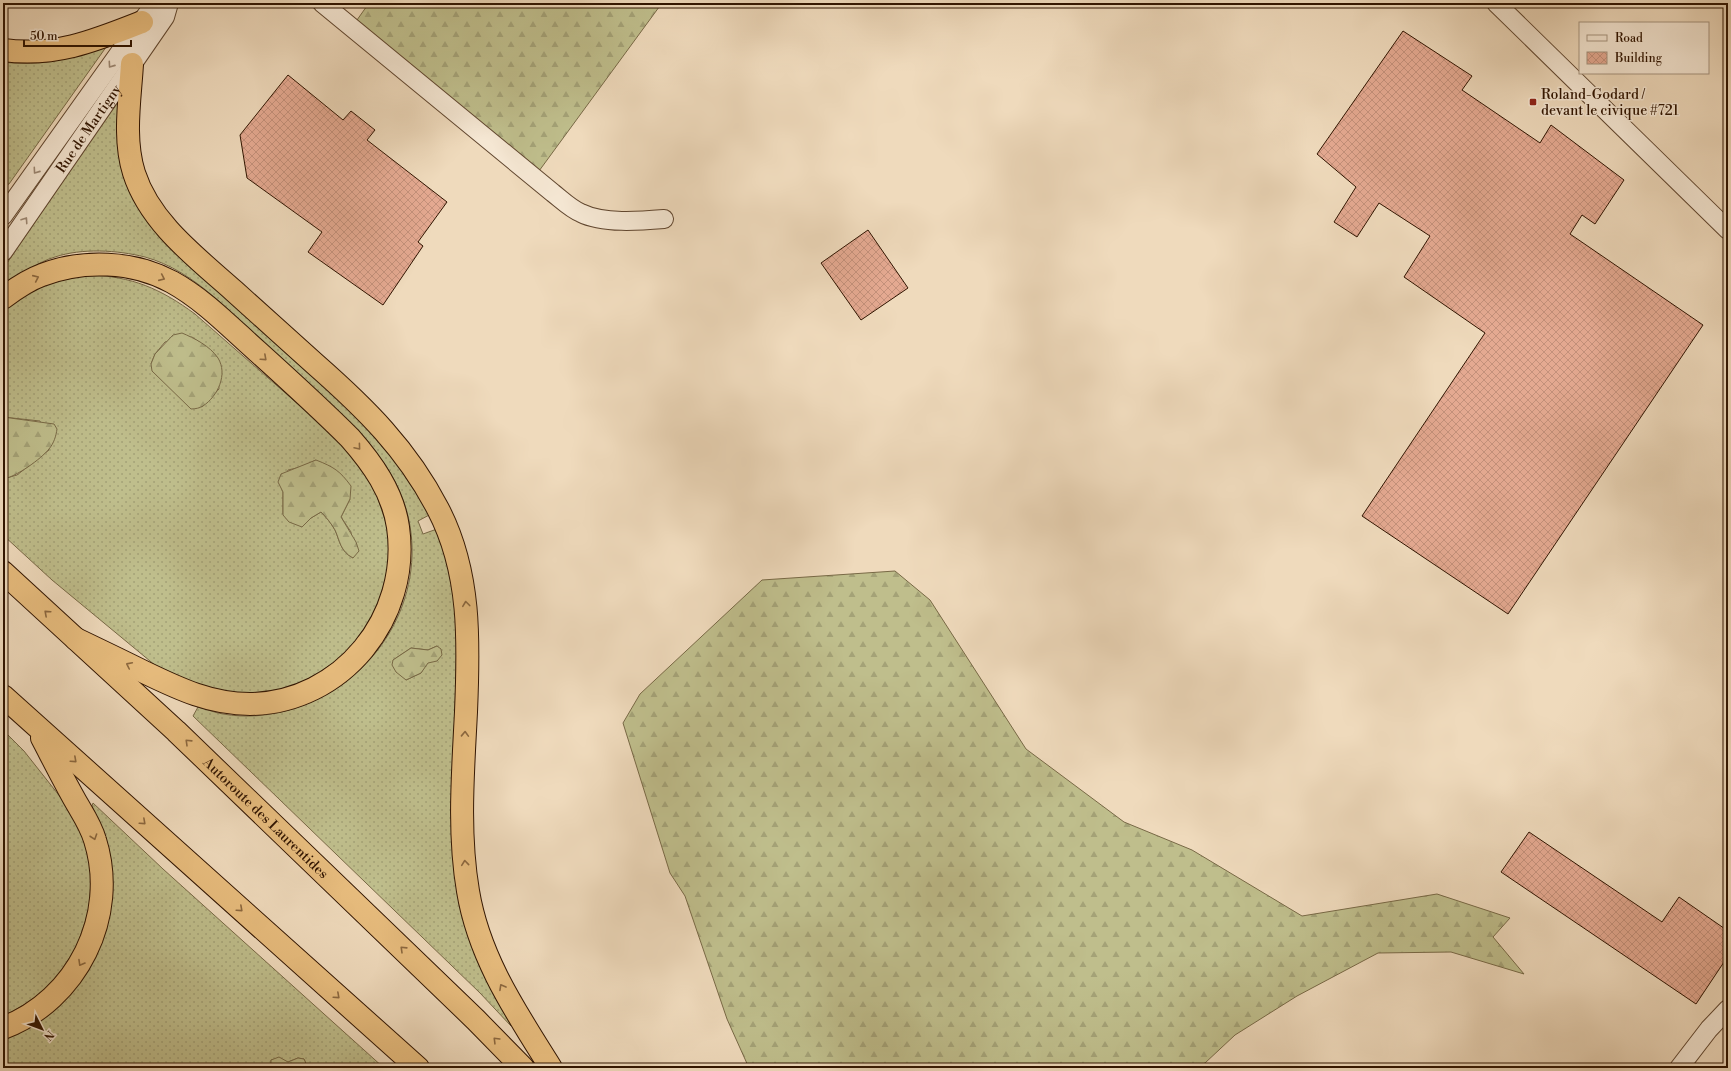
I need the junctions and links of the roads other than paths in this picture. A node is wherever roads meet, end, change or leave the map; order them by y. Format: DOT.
graph roads {
  1 [pos="158,3"];
  2 [pos="169,3"];
  3 [pos="322,3"];
  4 [pos="1496,3"];
  5 [pos="142,22"];
  6 [pos="3,50"];
  7 [pos="132,64"];
  8 [pos="3,216"];
  9 [pos="664,219"];
  10 [pos="1728,230"];
  11 [pos="3,252"];
  12 [pos="3,298"];
  13 [pos="3,572"];
  14 [pos="76,639"];
  15 [pos="3,696"];
  16 [pos="34,724"];
  17 [pos="1728,1009"];
  18 [pos="3,1028"];
  19 [pos="418,1068"];
  20 [pos="523,1068"];
  21 [pos="551,1068"];
  22 [pos="1679,1068"];
  1 -- 5 [label="street, Rue de Martigny"];
  2 -- 7 [label="street, Rue de Martigny"];
  3 -- 9 [label="street"];
  4 -- 10 [label="street"];
  5 -- 6 [label="highway"];
  5 -- 8 [label="street, Rue de Martigny, one-way"];
  11 -- 7 [label="street, Rue de Martigny, one-way"];
  21 -- 7 [label="highway, one-way"];
  12 -- 14 [label="highway, one-way"];
  14 -- 13 [label="highway, Autoroute des Laurentides, one-way"];
  20 -- 14 [label="highway, Autoroute des Laurentides, one-way"];
  15 -- 16 [label="highway"];
  16 -- 18 [label="highway, one-way"];
  16 -- 19 [label="highway, one-way"];
  17 -- 22 [label="street"];
}
